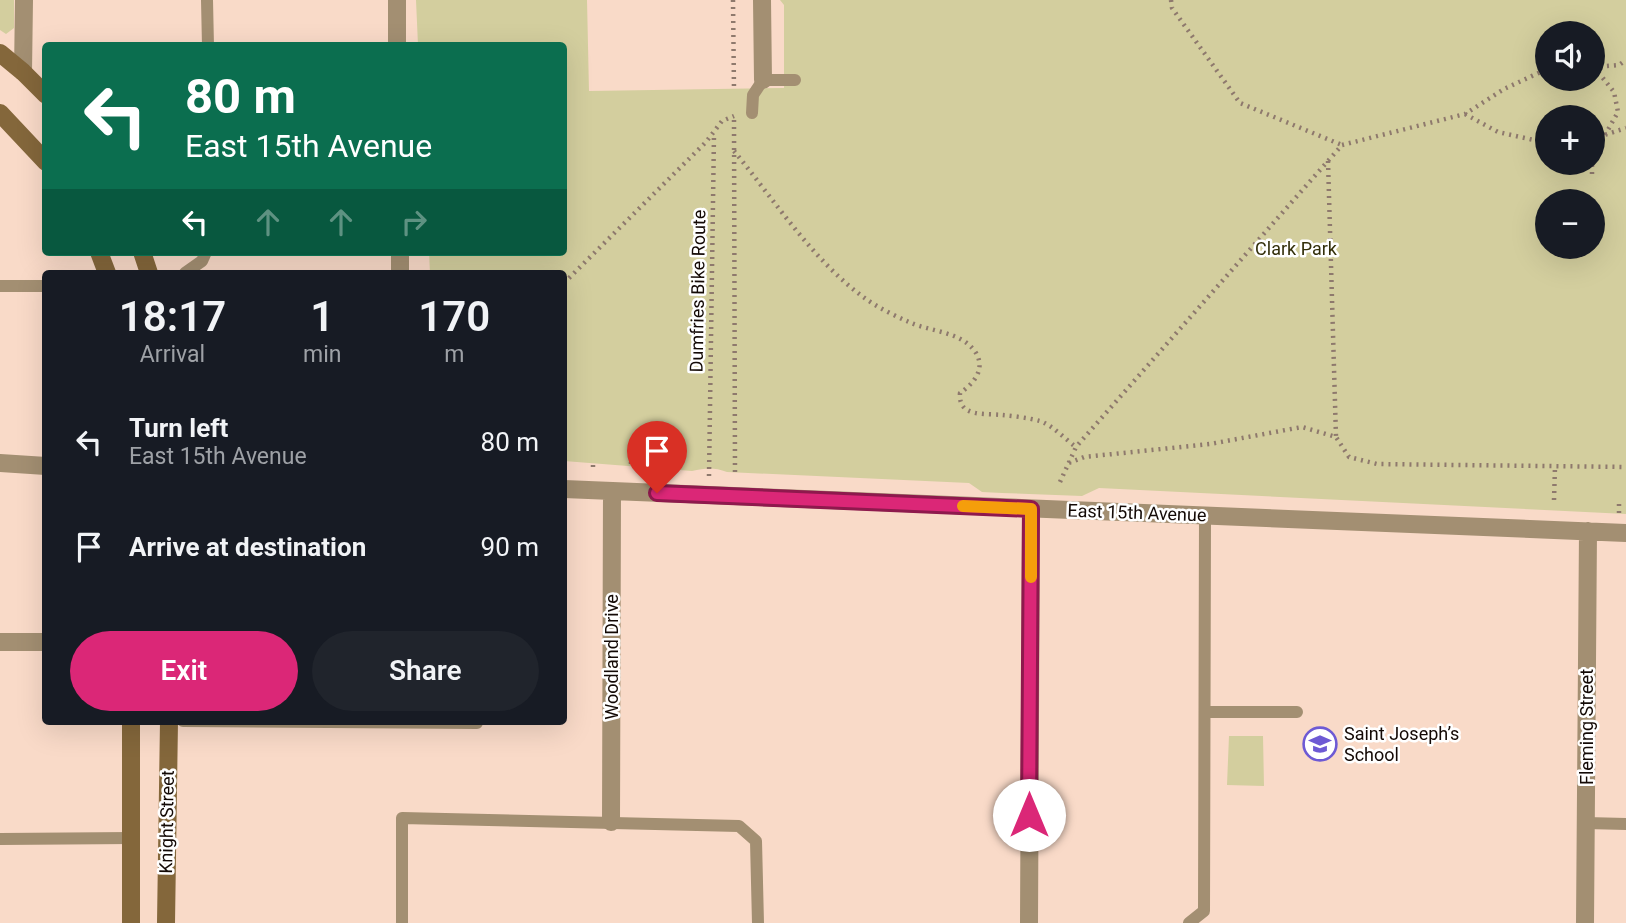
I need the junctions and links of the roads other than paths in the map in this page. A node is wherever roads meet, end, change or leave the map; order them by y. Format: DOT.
graph roads {
  1 [pos="24,0"];
  2 [pos="207,0"];
  3 [pos="397,0"];
  4 [pos="762,0"];
  5 [pos="208,42"];
  6 [pos="397,42"];
  7 [pos="0,53"];
  8 [pos="23,72"];
  9 [pos="763,80"];
  10 [pos="795,80"];
  11 [pos="42,91"];
  12 [pos="0,113"];
  13 [pos="752,113"];
  14 [pos="42,158"];
  15 [pos="204,256"];
  16 [pos="189,270"];
  17 [pos="0,286"];
  18 [pos="42,286"];
  19 [pos="0,463"];
  20 [pos="42,466"];
  21 [pos="567,489"];
  22 [pos="612,491"];
  23 [pos="1031,509"];
  24 [pos="1205,516"];
  25 [pos="1588,531"];
  26 [pos="1626,533"];
  27 [pos="0,642"];
  28 [pos="42,642"];
  29 [pos="1205,712"];
  30 [pos="1297,712"];
  31 [pos="131,725"];
  32 [pos="169,725"];
  33 [pos="611,822"];
  34 [pos="1586,823"];
  35 [pos="1626,824"];
  36 [pos="132,838"];
  37 [pos="0,839"];
  38 [pos="131,923"];
  39 [pos="166,923"];
  40 [pos="402,923"];
  41 [pos="758,923"];
  42 [pos="1029,923"];
  43 [pos="1189,923"];
  44 [pos="1584,923"];
  1 -- 8 [label="street"];
  2 -- 5 [label="lane"];
  3 -- 6 [label="street"];
  4 -- 9 [label="street"];
  7 -- 8 [label="main road"];
  8 -- 11 [label="main road"];
  9 -- 10 [label="lane"];
  9 -- 13 [label="lane"];
  12 -- 14 [label="main road"];
  15 -- 16 [label="lane"];
  17 -- 18 [label="lane"];
  19 -- 20 [label="street"];
  21 -- 22 [label="street, East 15th Avenue"];
  22 -- 23 [label="street, East 15th Avenue"];
  22 -- 33 [label="street, Woodland Drive"];
  23 -- 24 [label="street, East 15th Avenue"];
  23 -- 42 [label="street"];
  24 -- 25 [label="street, East 15th Avenue"];
  24 -- 29 [label="lane"];
  25 -- 26 [label="street, East 15th Avenue"];
  25 -- 34 [label="street, Fleming Street"];
  27 -- 28 [label="street"];
  29 -- 30 [label="lane"];
  29 -- 43 [label="lane"];
  31 -- 36 [label="main road, Knight Street"];
  32 -- 39 [label="main road, Knight Street"];
  33 -- 40 [label="lane"];
  33 -- 41 [label="lane"];
  34 -- 35 [label="lane"];
  34 -- 44 [label="street, Fleming Street"];
  36 -- 37 [label="lane"];
  36 -- 38 [label="main road, Knight Street"];
}
